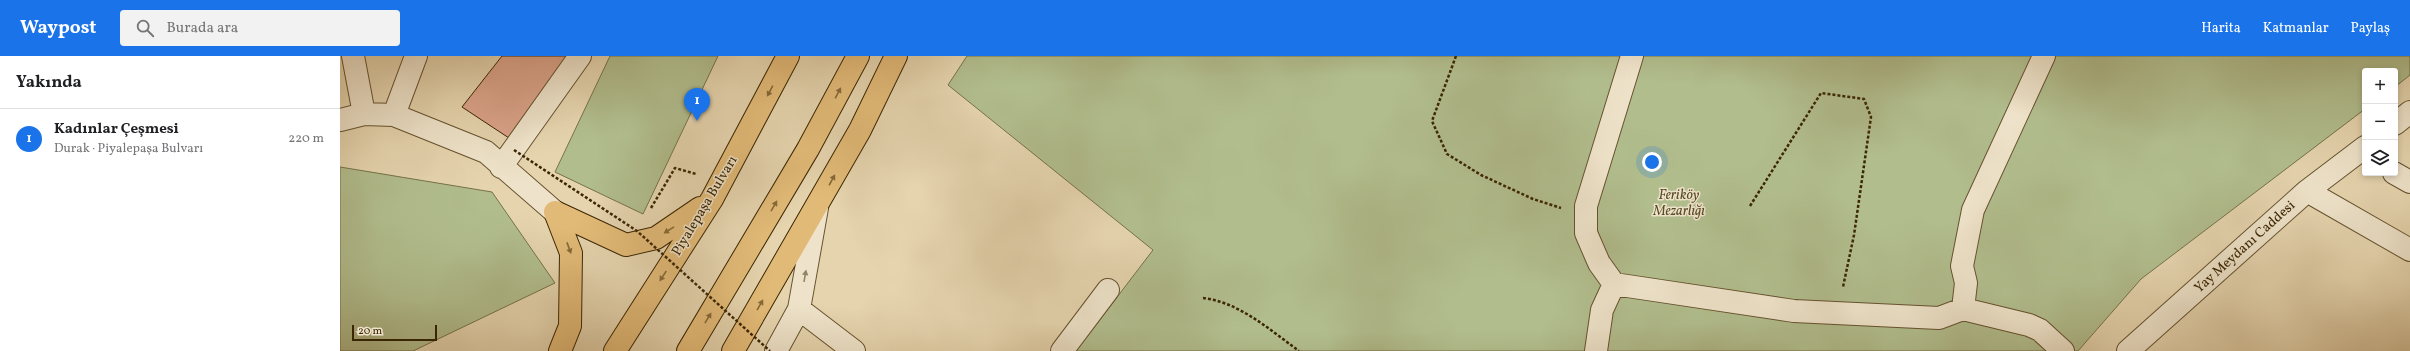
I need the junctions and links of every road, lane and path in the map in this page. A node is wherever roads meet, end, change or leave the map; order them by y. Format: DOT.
graph roads {
  1 [pos="416,56"];
  2 [pos="580,56"];
  3 [pos="788,56"];
  4 [pos="858,56"];
  5 [pos="896,56"];
  6 [pos="913,56"];
  7 [pos="1456,56"];
  8 [pos="1632,56"];
  9 [pos="2044,56"];
  10 [pos="350,57"];
  11 [pos="2410,112"];
  12 [pos="364,114"];
  13 [pos="394,115"];
  14 [pos="340,120"];
  15 [pos="2398,122"];
  16 [pos="860,130"];
  17 [pos="2362,152"];
  18 [pos="508,158"];
  19 [pos="675,168"];
  20 [pos="2398,175"];
  21 [pos="2410,182"];
  22 [pos="2307,191"];
  23 [pos="712,199"];
  24 [pos="1750,206"];
  25 [pos="817,208"];
  26 [pos="555,212"];
  27 [pos="648,212"];
  28 [pos="1586,217"];
  29 [pos="641,225"];
  30 [pos="637,231"];
  31 [pos="2410,250"];
  32 [pos="1614,284"];
  33 [pos="1108,290"];
  34 [pos="1203,298"];
  35 [pos="800,309"];
  36 [pos="1963,309"];
  37 [pos="1838,313"];
  38 [pos="560,351"];
  39 [pos="615,351"];
  40 [pos="688,351"];
  41 [pos="733,351"];
  42 [pos="770,351"];
  43 [pos="776,351"];
  44 [pos="854,351"];
  45 [pos="1062,351"];
  46 [pos="1299,351"];
  47 [pos="1596,351"];
  48 [pos="2063,351"];
  49 [pos="2128,351"];
  1 -- 13 [label="street"];
  2 -- 18 [label="street"];
  3 -- 23 [label="main road, Piyalepaşa Bulvarı, one-way"];
  40 -- 4 [label="main road, one-way"];
  5 -- 16 [label="main road"];
  6 -- 16 [label="main road"];
  7 -- 28 [label="path"];
  8 -- 28 [label="street"];
  9 -- 36 [label="street"];
  10 -- 12 [label="street"];
  11 -- 15 [label="street"];
  12 -- 13 [label="street"];
  12 -- 14 [label="street"];
  13 -- 18 [label="street"];
  25 -- 16 [label="main road, one-way"];
  17 -- 22 [label="street, Yay Meydanı Caddesi"];
  18 -- 26 [label="street"];
  18 -- 30 [label="path, bridge"];
  19 -- 27 [label="path"];
  20 -- 21 [label="street"];
  22 -- 31 [label="street"];
  22 -- 49 [label="street, Yay Meydanı Caddesi"];
  23 -- 26 [label="main road, one-way"];
  23 -- 39 [label="main road, Piyalepaşa Bulvarı, one-way"];
  24 -- 37 [label="path"];
  35 -- 25 [label="street, one-way"];
  41 -- 25 [label="main road, one-way"];
  26 -- 38 [label="main road, one-way"];
  28 -- 32 [label="street"];
  29 -- 30 [label="path"];
  30 -- 42 [label="path, bridge"];
  32 -- 37 [label="street"];
  32 -- 47 [label="street"];
  33 -- 45 [label="street"];
  34 -- 46 [label="path"];
  35 -- 43 [label="street"];
  35 -- 44 [label="street"];
  36 -- 37 [label="street"];
  36 -- 48 [label="street"];
}
